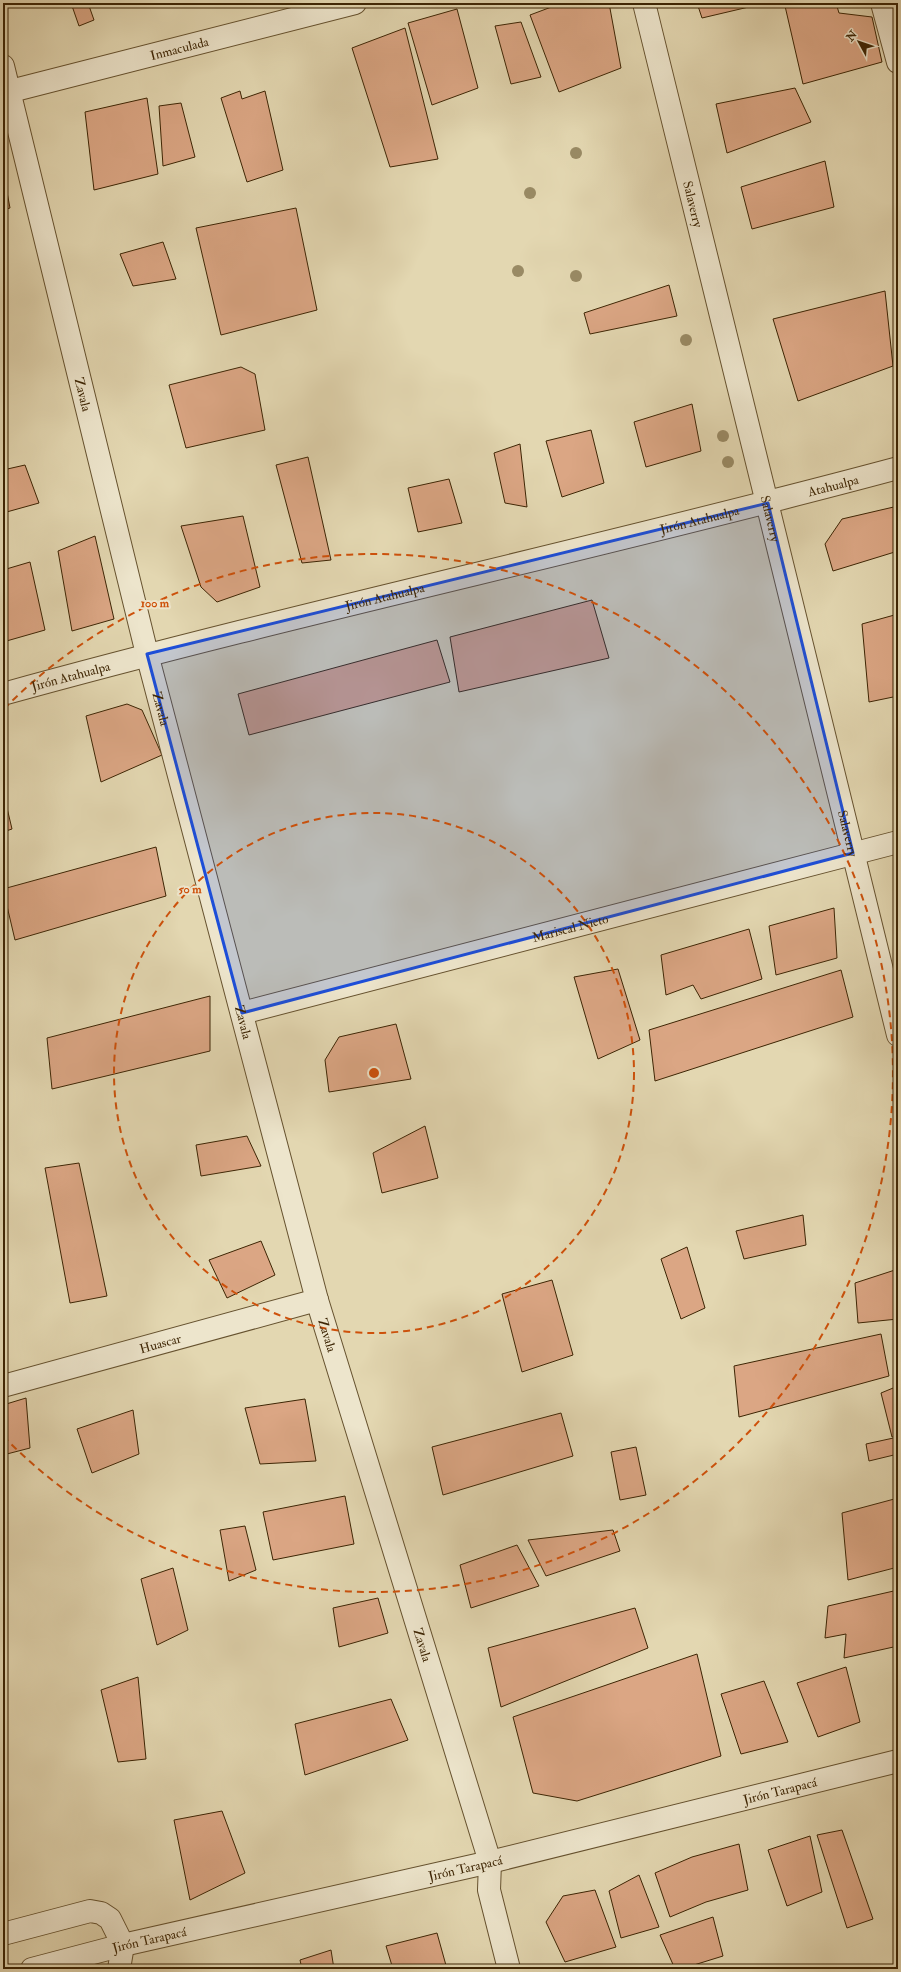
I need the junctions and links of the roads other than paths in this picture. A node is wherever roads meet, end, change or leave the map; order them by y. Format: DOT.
graph roads {
  1 [pos="355,3"];
  2 [pos="644,3"];
  3 [pos="882,3"];
  4 [pos="898,62"];
  5 [pos="3,66"];
  6 [pos="6,92"];
  7 [pos="898,468"];
  8 [pos="768,503"];
  9 [pos="147,654"];
  10 [pos="3,694"];
  11 [pos="898,842"];
  12 [pos="853,853"];
  13 [pos="242,1013"];
  14 [pos="898,1035"];
  15 [pos="317,1300"];
  16 [pos="3,1386"];
  17 [pos="898,1761"];
  18 [pos="490,1862"];
  19 [pos="3,1934"];
  20 [pos="123,1945"];
  21 [pos="32,1969"];
  22 [pos="119,1969"];
  23 [pos="509,1969"];
  1 -- 6 [label="street, Inmaculada"];
  2 -- 8 [label="street, Salaverry"];
  3 -- 4 [label="street"];
  5 -- 6 [label="street, Zavala"];
  6 -- 9 [label="street, Zavala"];
  7 -- 8 [label="street, Atahualpa"];
  8 -- 9 [label="street, Jirón Atahualpa"];
  8 -- 12 [label="street, Salaverry"];
  9 -- 10 [label="street, Jirón Atahualpa"];
  9 -- 13 [label="street, Zavala"];
  11 -- 12 [label="street, Mariscal Nieto"];
  12 -- 13 [label="street, Mariscal Nieto"];
  12 -- 14 [label="street, Salaverry"];
  13 -- 15 [label="street, Zavala"];
  15 -- 16 [label="street, Huascar"];
  15 -- 18 [label="street, Zavala"];
  17 -- 18 [label="street, Jirón Tarapacá"];
  18 -- 20 [label="street, Jirón Tarapacá"];
  18 -- 23 [label="street, Zavala"];
  19 -- 20 [label="street"];
  20 -- 21 [label="street, Jirón Tarapacá"];
  20 -- 22 [label="street"];
}
